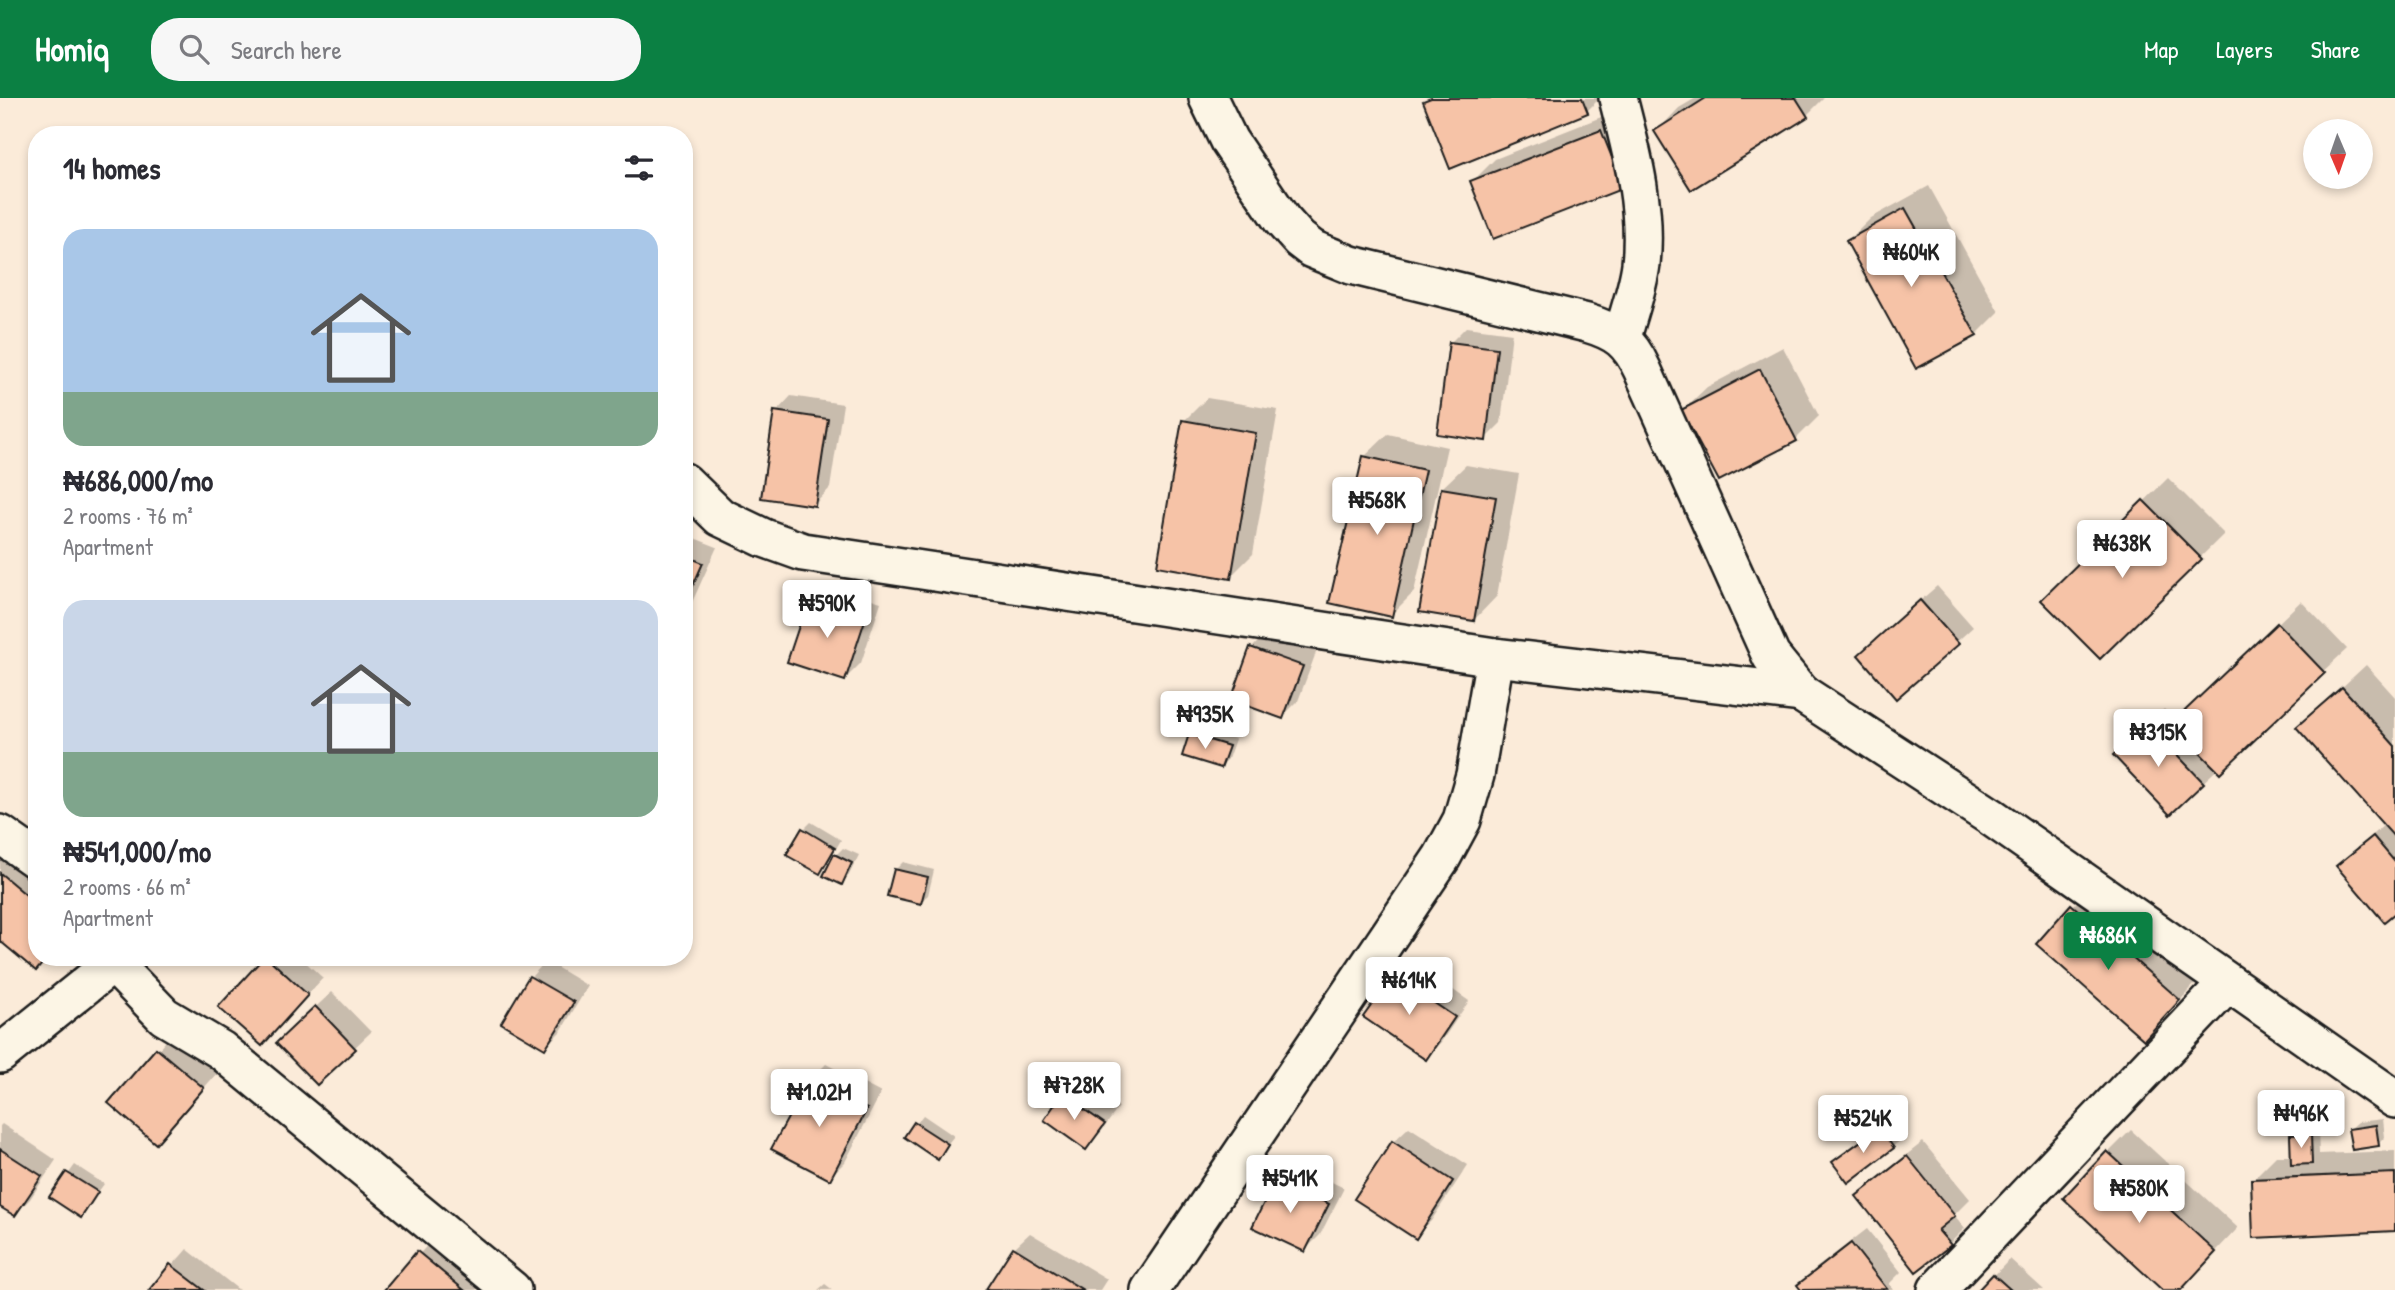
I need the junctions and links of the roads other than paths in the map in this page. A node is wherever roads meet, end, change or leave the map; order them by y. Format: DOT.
graph roads {
  1 [pos="1208,98"];
  2 [pos="1618,98"];
  3 [pos="1622,338"];
  4 [pos="693,491"];
  5 [pos="1494,657"];
  6 [pos="1801,693"];
  7 [pos="0,834"];
  8 [pos="28,854"];
  9 [pos="106,966"];
  10 [pos="118,966"];
  11 [pos="2228,982"];
  12 [pos="0,1054"];
  13 [pos="2395,1099"];
  14 [pos="512,1290"];
  15 [pos="1150,1290"];
  16 [pos="1937,1290"];
  1 -- 3 [label="street"];
  2 -- 3 [label="street"];
  3 -- 6 [label="street"];
  4 -- 5 [label="street"];
  5 -- 6 [label="street"];
  5 -- 15 [label="street"];
  6 -- 11 [label="street"];
  7 -- 8 [label="street"];
  9 -- 12 [label="street"];
  10 -- 14 [label="street"];
  11 -- 13 [label="street"];
  11 -- 16 [label="street"];
}
